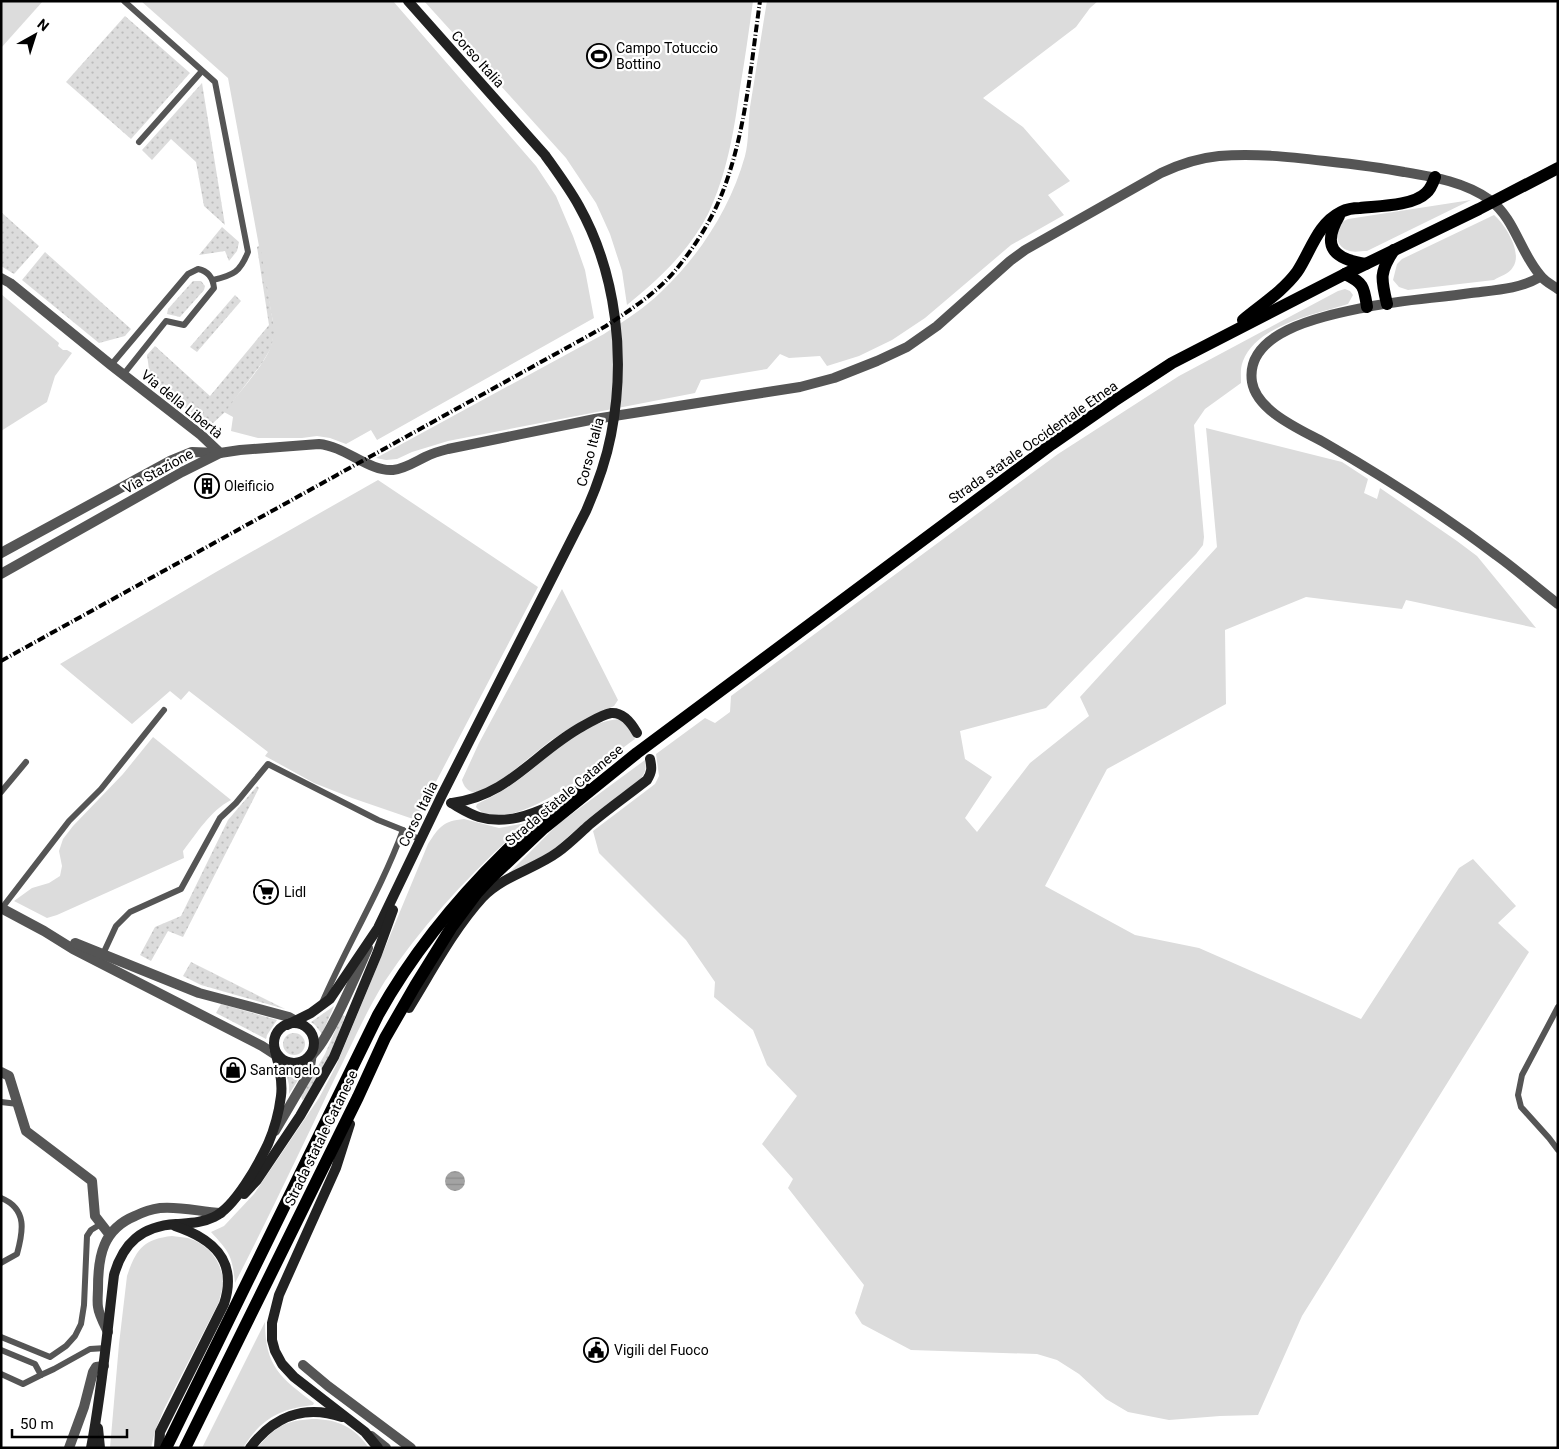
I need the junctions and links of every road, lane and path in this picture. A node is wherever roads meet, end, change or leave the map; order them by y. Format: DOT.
graph roads {
  1 [pos="124,1"];
  2 [pos="408,1"];
  3 [pos="202,71"];
  4 [pos="139,142"];
  5 [pos="1558,168"];
  6 [pos="1435,177"];
  7 [pos="1342,211"];
  8 [pos="1394,250"];
  9 [pos="1366,264"];
  10 [pos="1345,274"];
  11 [pos="1540,277"];
  12 [pos="1,278"];
  13 [pos="213,280"];
  14 [pos="1558,289"];
  15 [pos="1387,304"];
  16 [pos="1367,307"];
  17 [pos="1223,336"];
  18 [pos="111,366"];
  19 [pos="123,375"];
  20 [pos="220,453"];
  21 [pos="1,553"];
  22 [pos="1,574"];
  23 [pos="1558,604"];
  24 [pos="164,710"];
  25 [pos="637,733"];
  26 [pos="637,753"];
  27 [pos="650,759"];
  28 [pos="26,762"];
  29 [pos="1,792"];
  30 [pos="441,797"];
  31 [pos="560,802"];
  32 [pos="452,803"];
  33 [pos="403,830"];
  34 [pos="420,840"];
  35 [pos="412,857"];
  36 [pos="1,908"];
  37 [pos="378,928"];
  38 [pos="44,931"];
  39 [pos="103,954"];
  40 [pos="320,1007"];
  41 [pos="1558,1007"];
  42 [pos="295,1023"];
  43 [pos="385,1038"];
  44 [pos="277,1054"];
  45 [pos="311,1056"];
  46 [pos="1,1072"];
  47 [pos="358,1097"];
  48 [pos="1,1102"];
  49 [pos="18,1104"];
  50 [pos="268,1143"];
  51 [pos="1558,1150"];
  52 [pos="1,1198"];
  53 [pos="225,1209"];
  54 [pos="101,1224"];
  55 [pos="170,1224"];
  56 [pos="109,1234"];
  57 [pos="1,1263"];
  58 [pos="108,1332"];
  59 [pos="1,1337"];
  60 [pos="106,1348"];
  61 [pos="1,1350"];
  62 [pos="303,1365"];
  63 [pos="104,1366"];
  64 [pos="1,1374"];
  65 [pos="41,1375"];
  66 [pos="97,1417"];
  67 [pos="347,1419"];
  68 [pos="365,1432"];
  69 [pos="69,1448"];
  70 [pos="91,1448"];
  71 [pos="100,1448"];
  72 [pos="159,1448"];
  73 [pos="166,1448"];
  74 [pos="184,1448"];
  75 [pos="250,1448"];
  76 [pos="378,1448"];
  77 [pos="386,1448"];
  78 [pos="411,1448"];
  1 -- 3 [label="lane"];
  2 -- 30 [label="main road, Corso Italia"];
  3 -- 4 [label="lane"];
  3 -- 13 [label="lane"];
  5 -- 8 [label="main road, Strada statale Occidentale Etnea"];
  6 -- 7 [label="main road"];
  6 -- 11 [label="street, Via della Libertà"];
  6 -- 20 [label="street, Via della Libertà"];
  7 -- 9 [label="main road"];
  7 -- 17 [label="main road"];
  8 -- 9 [label="main road, Strada statale Occidentale Etnea"];
  8 -- 15 [label="main road"];
  9 -- 10 [label="main road, Strada statale Occidentale Etnea"];
  10 -- 16 [label="main road"];
  10 -- 17 [label="main road, Strada statale Occidentale Etnea"];
  11 -- 14 [label="street"];
  11 -- 15 [label="street"];
  12 -- 18 [label="street, Via della Libertà"];
  13 -- 18 [label="lane"];
  13 -- 19 [label="lane"];
  15 -- 16 [label="street"];
  16 -- 23 [label="street"];
  17 -- 26 [label="main road, Strada statale Occidentale Etnea"];
  18 -- 19 [label="street, Via della Libertà"];
  19 -- 20 [label="street, Via della Libertà"];
  20 -- 21 [label="street, Via Stazione"];
  20 -- 22 [label="street, Via Stazione"];
  24 -- 36 [label="lane"];
  25 -- 32 [label="main road"];
  26 -- 31 [label="main road, Strada statale Catanese"];
  26 -- 43 [label="main road, Strada statale Catanese"];
  27 -- 43 [label="main road"];
  28 -- 29 [label="lane"];
  30 -- 32 [label="main road"];
  30 -- 34 [label="main road, Corso Italia"];
  31 -- 32 [label="main road"];
  31 -- 73 [label="main road, Strada statale Catanese"];
  33 -- 34 [label="lane"];
  33 -- 39 [label="lane"];
  33 -- 40 [label="lane"];
  34 -- 35 [label="main road, Corso Italia"];
  35 -- 37 [label="main road, Corso Italia"];
  35 -- 53 [label="main road"];
  36 -- 38 [label="street"];
  37 -- 40 [label="main road, Corso Italia"];
  37 -- 45 [label="street"];
  38 -- 39 [label="street"];
  38 -- 44 [label="street"];
  39 -- 42 [label="street"];
  40 -- 42 [label="main road, Corso Italia"];
  41 -- 51 [label="lane"];
  42 -- 44 [label="main road"];
  42 -- 45 [label="main road"];
  43 -- 47 [label="main road, Strada statale Catanese"];
  44 -- 45 [label="main road"];
  44 -- 50 [label="main road"];
  45 -- 50 [label="street"];
  46 -- 49 [label="street"];
  47 -- 67 [label="main road"];
  47 -- 74 [label="main road, Strada statale Catanese"];
  48 -- 49 [label="lane"];
  49 -- 54 [label="street"];
  50 -- 53 [label="main road"];
  52 -- 57 [label="lane"];
  53 -- 55 [label="main road"];
  53 -- 56 [label="street"];
  54 -- 56 [label="street"];
  54 -- 59 [label="lane"];
  55 -- 58 [label="main road"];
  55 -- 72 [label="main road"];
  56 -- 58 [label="street"];
  58 -- 60 [label="main road"];
  60 -- 63 [label="main road"];
  60 -- 65 [label="lane"];
  61 -- 65 [label="lane"];
  62 -- 78 [label="street"];
  63 -- 66 [label="main road"];
  63 -- 69 [label="street"];
  64 -- 65 [label="lane"];
  66 -- 70 [label="main road"];
  66 -- 71 [label="main road"];
  67 -- 68 [label="main road"];
  67 -- 75 [label="main road"];
  68 -- 76 [label="main road"];
  68 -- 77 [label="street"];
}
